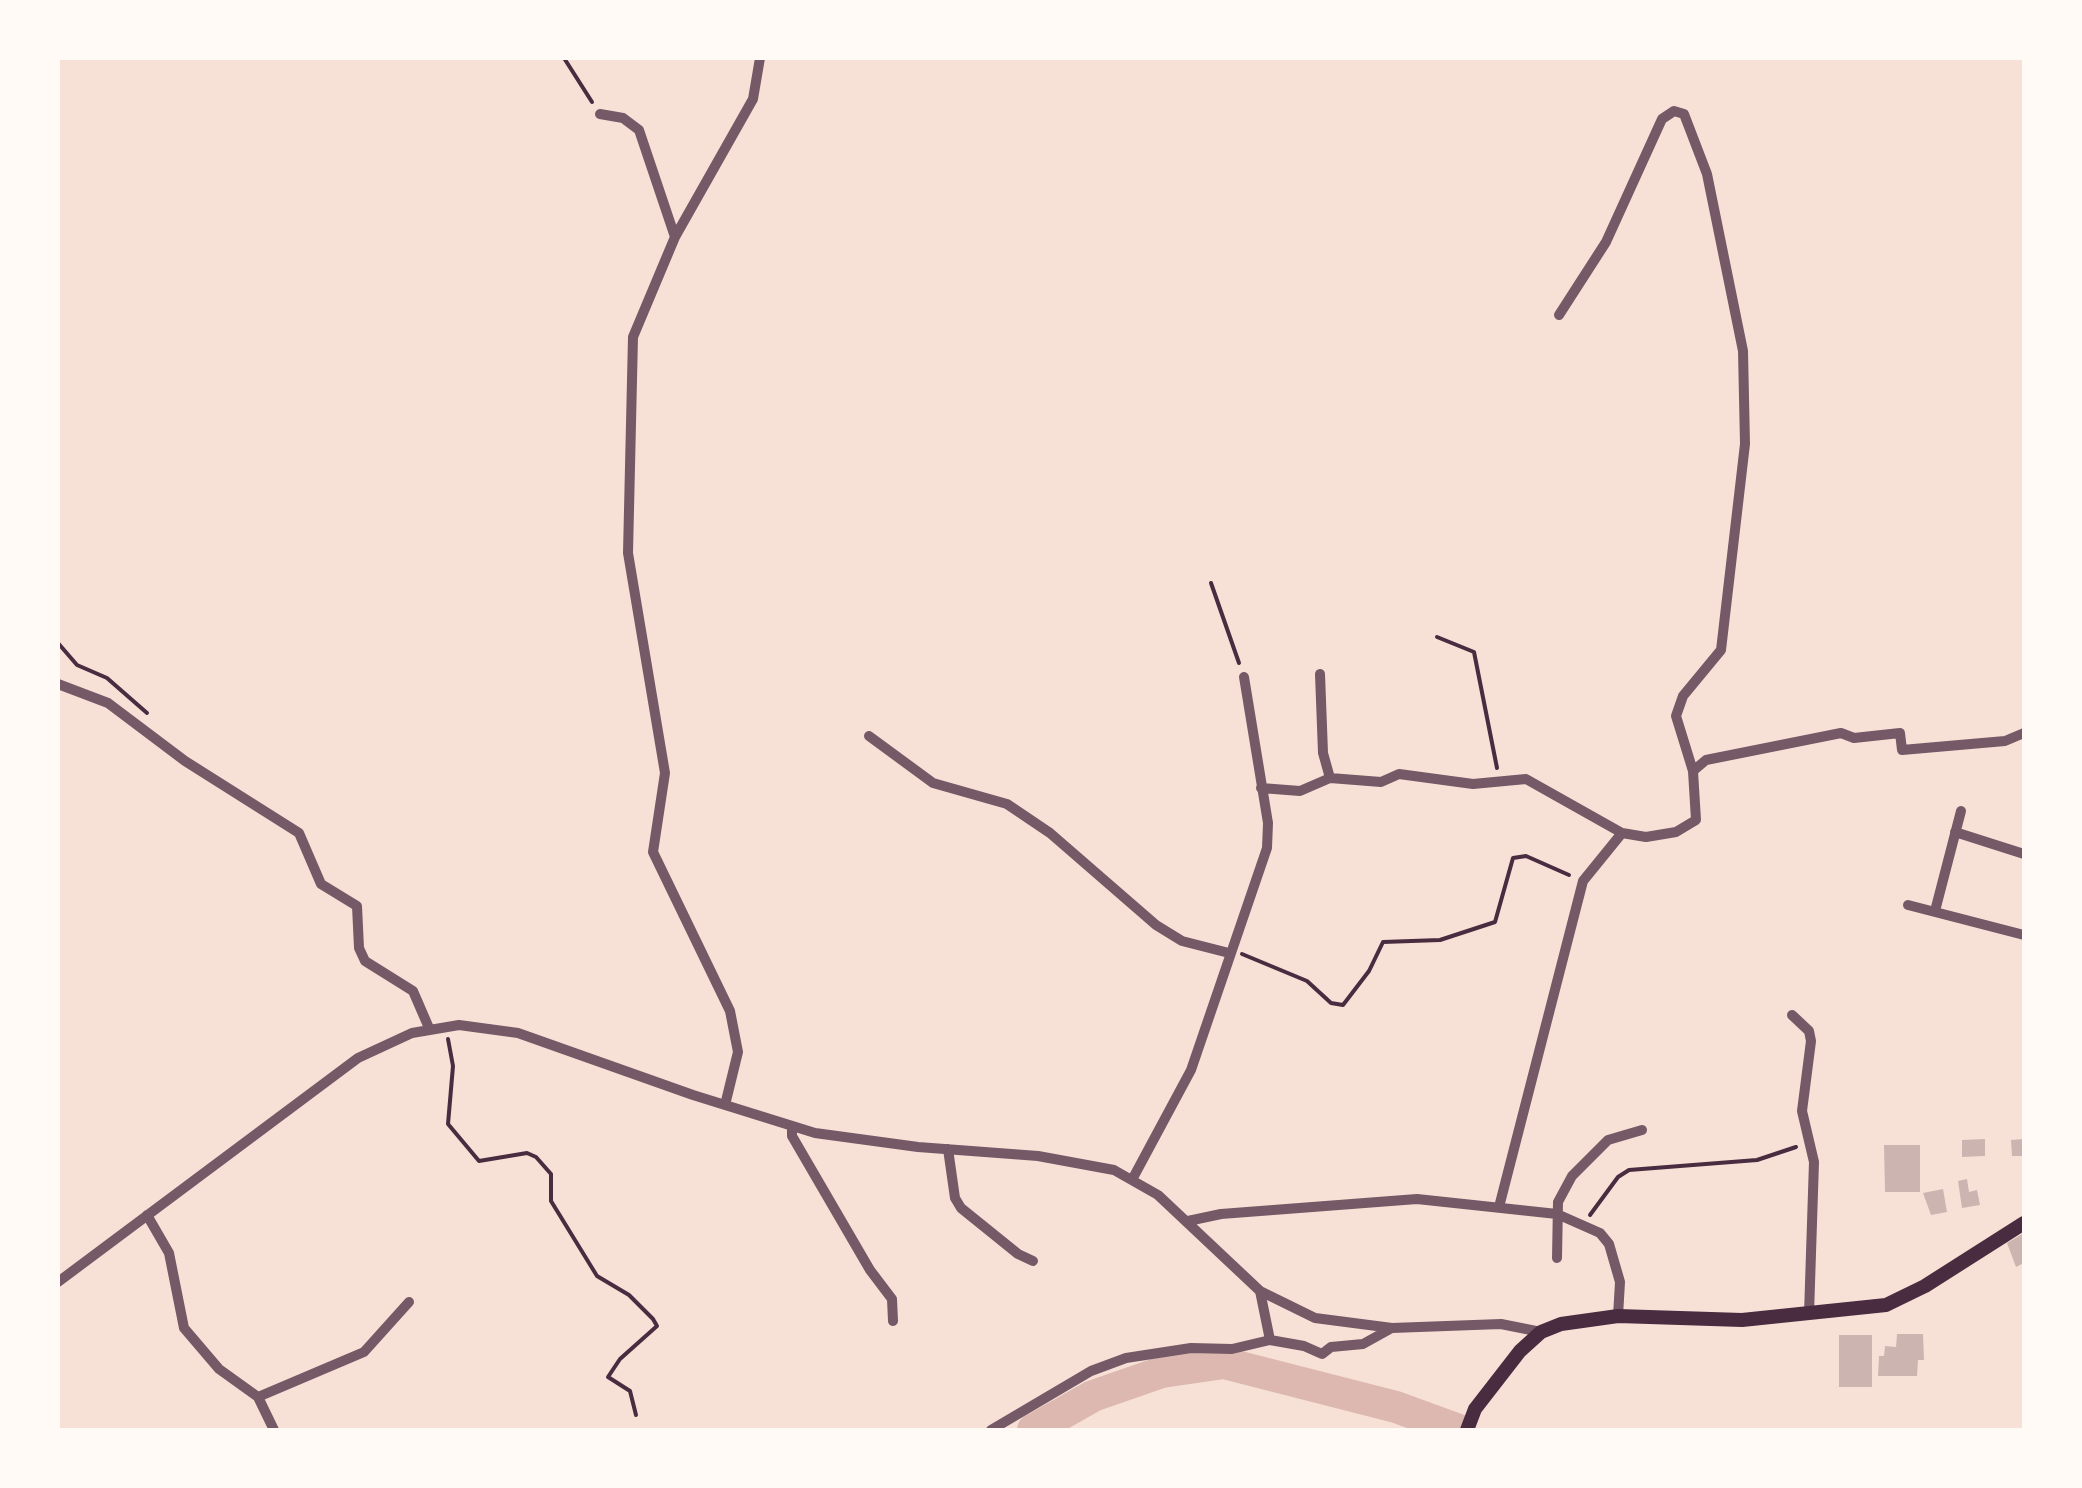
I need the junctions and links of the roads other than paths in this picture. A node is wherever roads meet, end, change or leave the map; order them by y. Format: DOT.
graph roads {
  1 [pos="760,58"];
  2 [pos="600,114"];
  3 [pos="675,236"];
  4 [pos="1560,315"];
  5 [pos="1320,674"];
  6 [pos="1244,677"];
  7 [pos="58,684"];
  8 [pos="2024,733"];
  9 [pos="869,736"];
  10 [pos="1694,771"];
  11 [pos="1330,778"];
  12 [pos="1261,788"];
  13 [pos="1961,811"];
  14 [pos="1956,832"];
  15 [pos="1622,833"];
  16 [pos="2024,854"];
  17 [pos="1908,904"];
  18 [pos="1935,911"];
  19 [pos="2024,935"];
  20 [pos="1229,953"];
  21 [pos="1792,1015"];
  22 [pos="429,1028"];
  23 [pos="726,1105"];
  24 [pos="792,1127"];
  25 [pos="1642,1130"];
  26 [pos="948,1150"];
  27 [pos="1133,1178"];
  28 [pos="1499,1207"];
  29 [pos="1557,1214"];
  30 [pos="147,1215"];
  31 [pos="1188,1221"];
  32 [pos="2024,1223"];
  33 [pos="1557,1258"];
  34 [pos="1033,1261"];
  35 [pos="58,1282"];
  36 [pos="1260,1291"];
  37 [pos="408,1302"];
  38 [pos="1810,1314"];
  39 [pos="1618,1316"];
  40 [pos="892,1321"];
  41 [pos="1392,1328"];
  42 [pos="1541,1332"];
  43 [pos="1270,1340"];
  44 [pos="258,1397"];
  45 [pos="274,1430"];
  46 [pos="992,1430"];
  47 [pos="1467,1430"];
  1 -- 3 [label="street"];
  2 -- 3 [label="street"];
  3 -- 23 [label="street"];
  4 -- 10 [label="street"];
  5 -- 11 [label="street"];
  6 -- 12 [label="street"];
  7 -- 22 [label="street"];
  8 -- 10 [label="street"];
  9 -- 20 [label="street"];
  10 -- 15 [label="street"];
  11 -- 12 [label="street"];
  11 -- 15 [label="street"];
  12 -- 20 [label="street"];
  13 -- 14 [label="street"];
  14 -- 16 [label="street"];
  14 -- 18 [label="street"];
  15 -- 28 [label="street"];
  17 -- 18 [label="street"];
  18 -- 19 [label="street"];
  20 -- 27 [label="street"];
  21 -- 38 [label="street"];
  22 -- 23 [label="street"];
  22 -- 30 [label="street"];
  23 -- 24 [label="street"];
  24 -- 26 [label="street"];
  24 -- 40 [label="street"];
  25 -- 29 [label="street"];
  26 -- 27 [label="street"];
  26 -- 34 [label="street"];
  27 -- 31 [label="street"];
  28 -- 29 [label="street"];
  28 -- 31 [label="street"];
  29 -- 33 [label="street"];
  29 -- 39 [label="street"];
  30 -- 35 [label="street"];
  30 -- 44 [label="street"];
  31 -- 36 [label="street"];
  32 -- 38 [label="main road"];
  36 -- 41 [label="street"];
  36 -- 43 [label="street"];
  37 -- 44 [label="street"];
  38 -- 39 [label="main road"];
  39 -- 42 [label="main road"];
  41 -- 42 [label="street"];
  41 -- 43 [label="street"];
  42 -- 47 [label="main road"];
  43 -- 46 [label="street"];
  44 -- 45 [label="street"];
}
